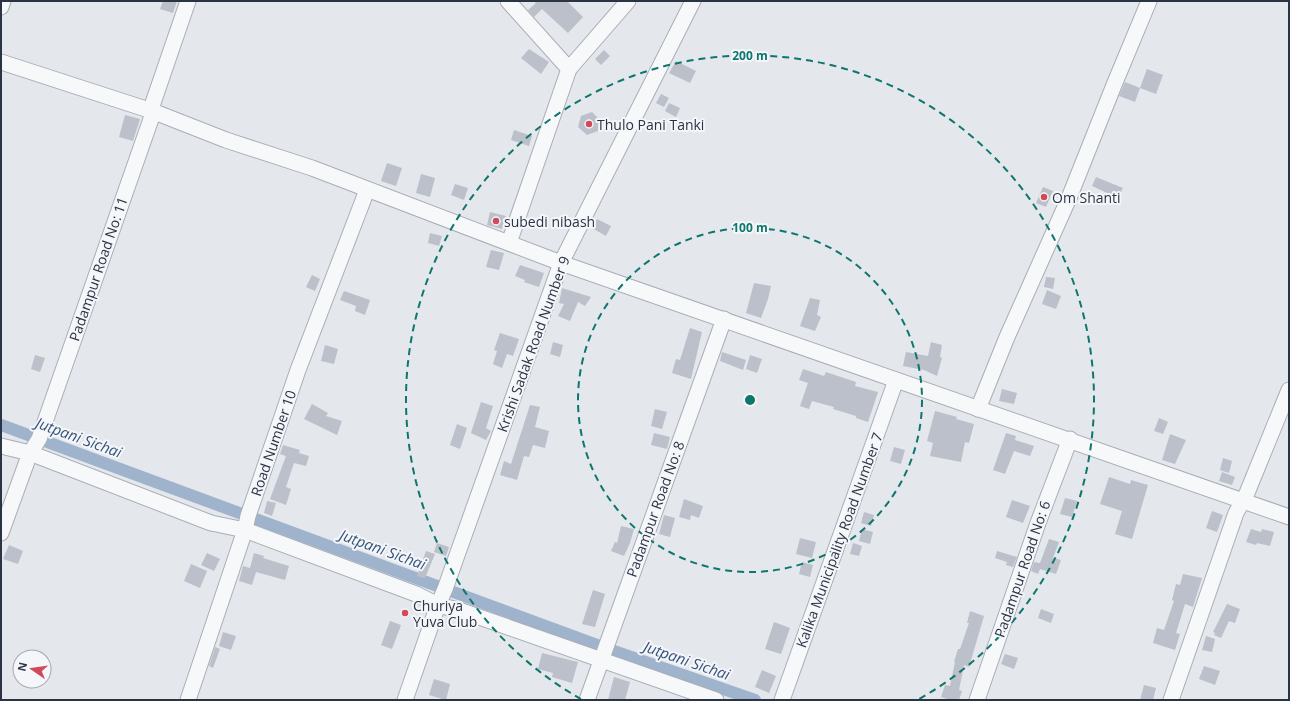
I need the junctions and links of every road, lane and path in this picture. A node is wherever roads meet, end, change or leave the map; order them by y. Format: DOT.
graph roads {
  1 [pos="3,1"];
  2 [pos="188,1"];
  3 [pos="508,1"];
  4 [pos="628,1"];
  5 [pos="693,1"];
  6 [pos="1149,1"];
  7 [pos="1,7"];
  8 [pos="1,62"];
  9 [pos="568,69"];
  10 [pos="152,111"];
  11 [pos="367,190"];
  12 [pos="509,243"];
  13 [pos="561,263"];
  14 [pos="724,319"];
  15 [pos="896,380"];
  16 [pos="1289,390"];
  17 [pos="978,409"];
  18 [pos="1070,440"];
  19 [pos="1,446"];
  20 [pos="30,454"];
  21 [pos="1242,501"];
  22 [pos="1289,518"];
  23 [pos="245,530"];
  24 [pos="1,534"];
  25 [pos="438,604"];
  26 [pos="601,659"];
  27 [pos="188,700"];
  28 [pos="405,700"];
  29 [pos="587,700"];
  30 [pos="716,700"];
  31 [pos="782,700"];
  32 [pos="977,700"];
  33 [pos="1171,700"];
  1 -- 7 [label="street"];
  2 -- 10 [label="street, Padampur Road No: 11"];
  3 -- 9 [label="street"];
  4 -- 9 [label="street"];
  5 -- 13 [label="street, Krishi Sadak Road Number 9"];
  6 -- 17 [label="street"];
  8 -- 10 [label="street"];
  9 -- 12 [label="street"];
  10 -- 11 [label="street"];
  10 -- 20 [label="street, Padampur Road No: 11"];
  11 -- 12 [label="street"];
  11 -- 23 [label="street, Road Number 10"];
  12 -- 13 [label="street"];
  13 -- 14 [label="street"];
  13 -- 25 [label="street, Krishi Sadak Road Number 9"];
  14 -- 15 [label="street"];
  14 -- 26 [label="street, Padampur Road No: 8"];
  15 -- 17 [label="street"];
  15 -- 31 [label="street, Kalika Municipality Road Number 7"];
  16 -- 21 [label="street"];
  17 -- 18 [label="street"];
  18 -- 21 [label="street"];
  18 -- 32 [label="street, Padampur Road No: 6"];
  19 -- 20 [label="street"];
  20 -- 23 [label="street"];
  20 -- 24 [label="street, Padampur Road No: 11"];
  21 -- 22 [label="street"];
  21 -- 33 [label="street"];
  23 -- 25 [label="street"];
  23 -- 27 [label="street, Road Number 10"];
  25 -- 26 [label="street"];
  25 -- 28 [label="street, Krishi Sadak Road Number 9"];
  26 -- 29 [label="street, Padampur Road No: 8"];
  26 -- 30 [label="street"];
}
